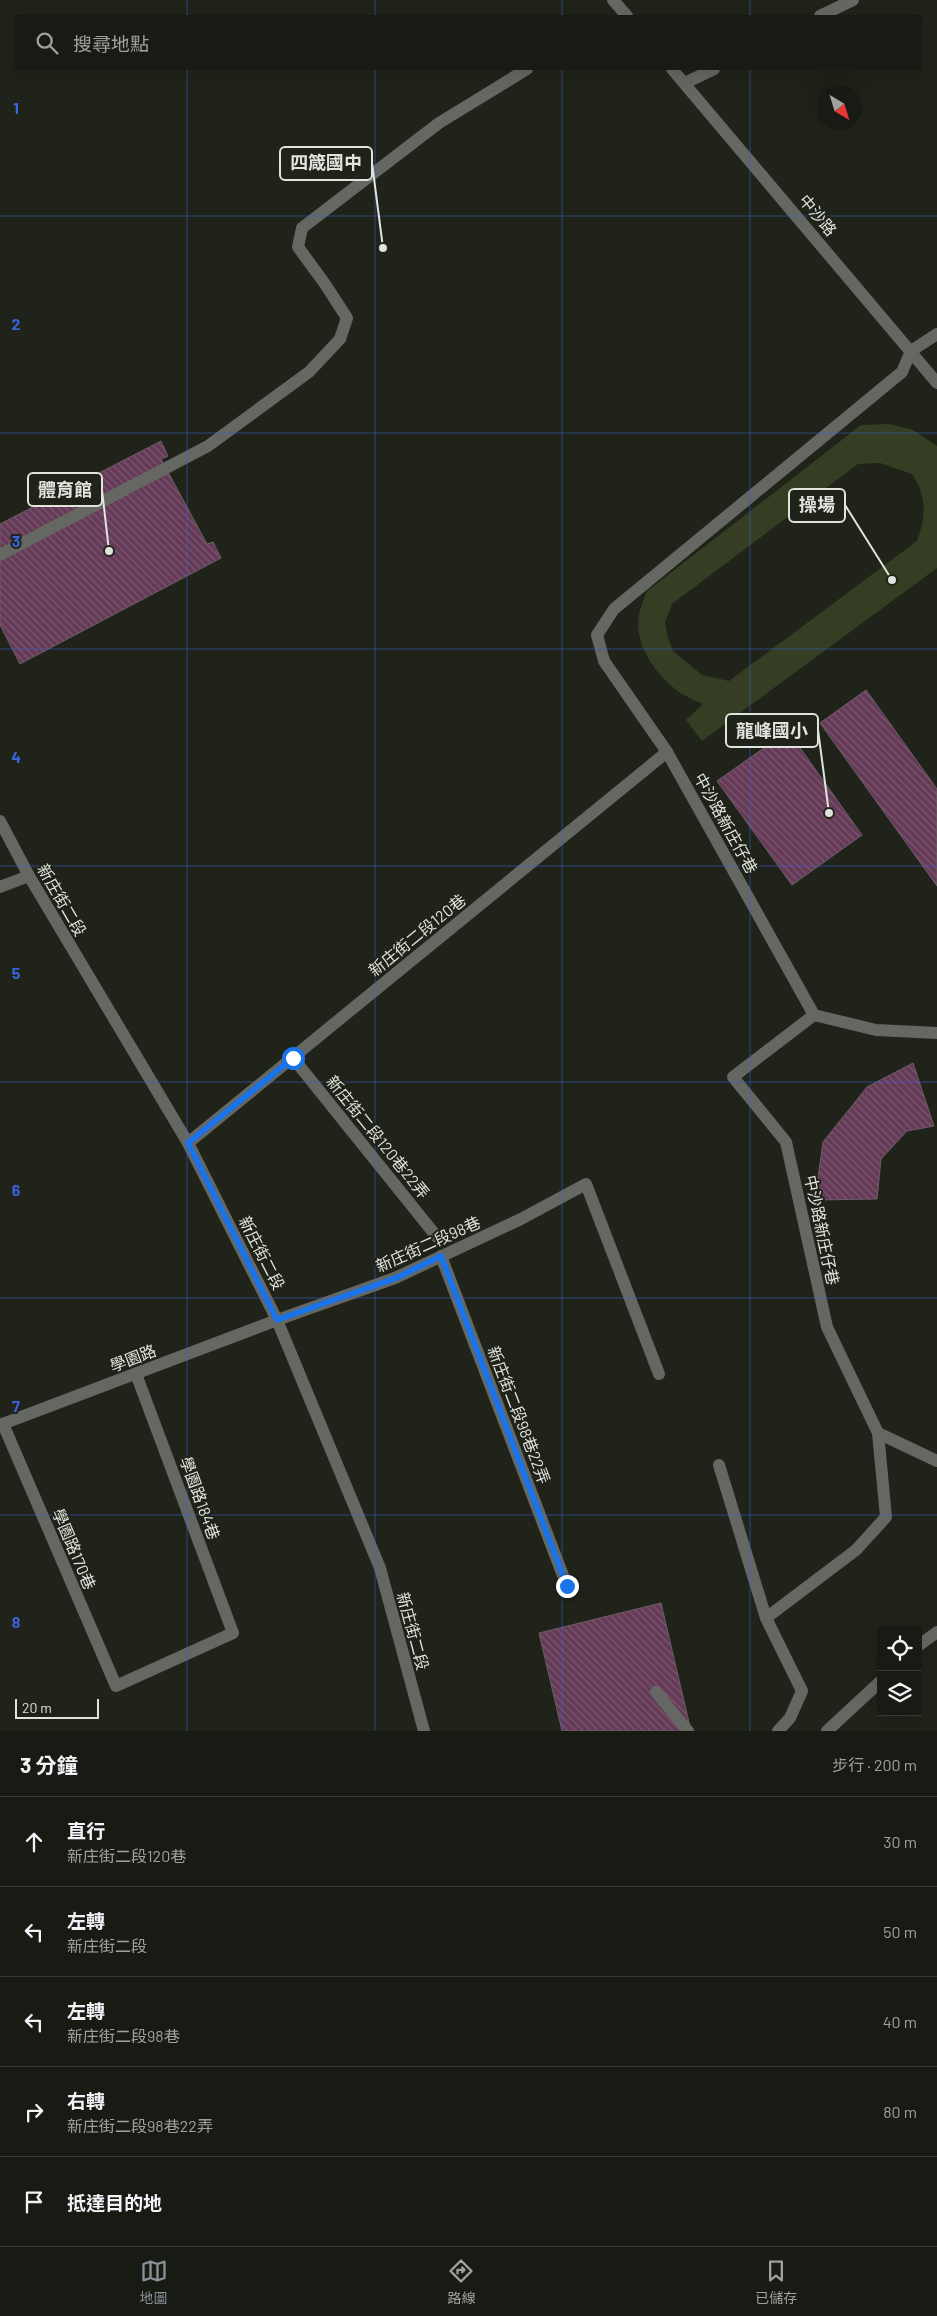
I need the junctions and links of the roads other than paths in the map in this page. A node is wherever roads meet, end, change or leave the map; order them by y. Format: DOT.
graph roads {
  1 [pos="613,0"];
  2 [pos="853,0"];
  3 [pos="626,15"];
  4 [pos="822,15"];
  5 [pos="525,70"];
  6 [pos="673,70"];
  7 [pos="712,70"];
  8 [pos="685,83"];
  9 [pos="937,334"];
  10 [pos="912,351"];
  11 [pos="937,383"];
  12 [pos="0,555"];
  13 [pos="667,752"];
  14 [pos="0,821"];
  15 [pos="29,876"];
  16 [pos="0,887"];
  17 [pos="814,1015"];
  18 [pos="937,1033"];
  19 [pos="293,1058"];
  20 [pos="188,1143"];
  21 [pos="437,1238"];
  22 [pos="441,1256"];
  23 [pos="277,1320"];
  24 [pos="136,1374"];
  25 [pos="659,1374"];
  26 [pos="1,1425"];
  27 [pos="878,1433"];
  28 [pos="937,1461"];
  29 [pos="719,1465"];
  30 [pos="567,1586"];
  31 [pos="766,1618"];
  32 [pos="937,1632"];
  33 [pos="922,1643"];
  34 [pos="877,1685"];
  35 [pos="116,1686"];
  36 [pos="656,1692"];
  37 [pos="420,1730"];
  38 [pos="688,1731"];
  39 [pos="778,1731"];
  40 [pos="827,1731"];
  1 -- 3 [label="street"];
  2 -- 4 [label="street"];
  5 -- 12 [label="street"];
  6 -- 8 [label="street, 中沙路"];
  7 -- 8 [label="street"];
  8 -- 10 [label="street, 中沙路"];
  9 -- 10 [label="street"];
  10 -- 11 [label="street, 中沙路"];
  10 -- 13 [label="street, 中沙路新庄仔巷"];
  13 -- 17 [label="street, 中沙路新庄仔巷"];
  13 -- 19 [label="street, 新庄街二段120巷"];
  14 -- 15 [label="street, 新庄街二段"];
  15 -- 16 [label="street"];
  15 -- 20 [label="street, 新庄街二段"];
  17 -- 18 [label="street"];
  17 -- 27 [label="street, 中沙路新庄仔巷"];
  19 -- 20 [label="street, 新庄街二段120巷"];
  19 -- 21 [label="street, 新庄街二段120巷22弄"];
  20 -- 23 [label="street, 新庄街二段"];
  22 -- 23 [label="street, 新庄街二段98巷"];
  22 -- 25 [label="street, 新庄街二段98巷"];
  22 -- 30 [label="street, 新庄街二段98巷22弄"];
  23 -- 24 [label="street, 學園路"];
  23 -- 37 [label="street, 新庄街二段"];
  24 -- 26 [label="street, 學園路"];
  24 -- 35 [label="street, 學園路184巷"];
  26 -- 35 [label="street, 學園路170巷"];
  27 -- 28 [label="street"];
  27 -- 31 [label="street"];
  29 -- 31 [label="street"];
  31 -- 39 [label="street"];
  32 -- 33 [label="street"];
  34 -- 40 [label="street"];
  36 -- 38 [label="street"];
}
